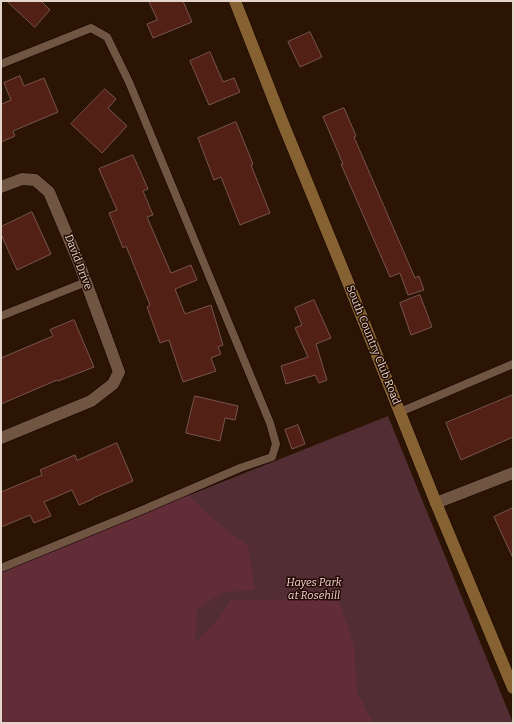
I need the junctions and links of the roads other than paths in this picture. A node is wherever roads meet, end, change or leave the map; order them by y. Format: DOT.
graph roads {
  1 [pos="235,1"];
  2 [pos="1,64"];
  3 [pos="1,187"];
  4 [pos="86,282"];
  5 [pos="1,316"];
  6 [pos="513,364"];
  7 [pos="400,412"];
  8 [pos="1,438"];
  9 [pos="513,473"];
  10 [pos="436,503"];
  11 [pos="1,568"];
  12 [pos="513,688"];
  1 -- 7 [label="street, South Country Club Road"];
  2 -- 11 [label="lane"];
  3 -- 4 [label="street, David Drive"];
  4 -- 5 [label="lane"];
  4 -- 8 [label="street, David Drive"];
  6 -- 7 [label="lane"];
  7 -- 10 [label="street, South Country Club Road"];
  9 -- 10 [label="street"];
  10 -- 12 [label="street, South Country Club Road"];
}
